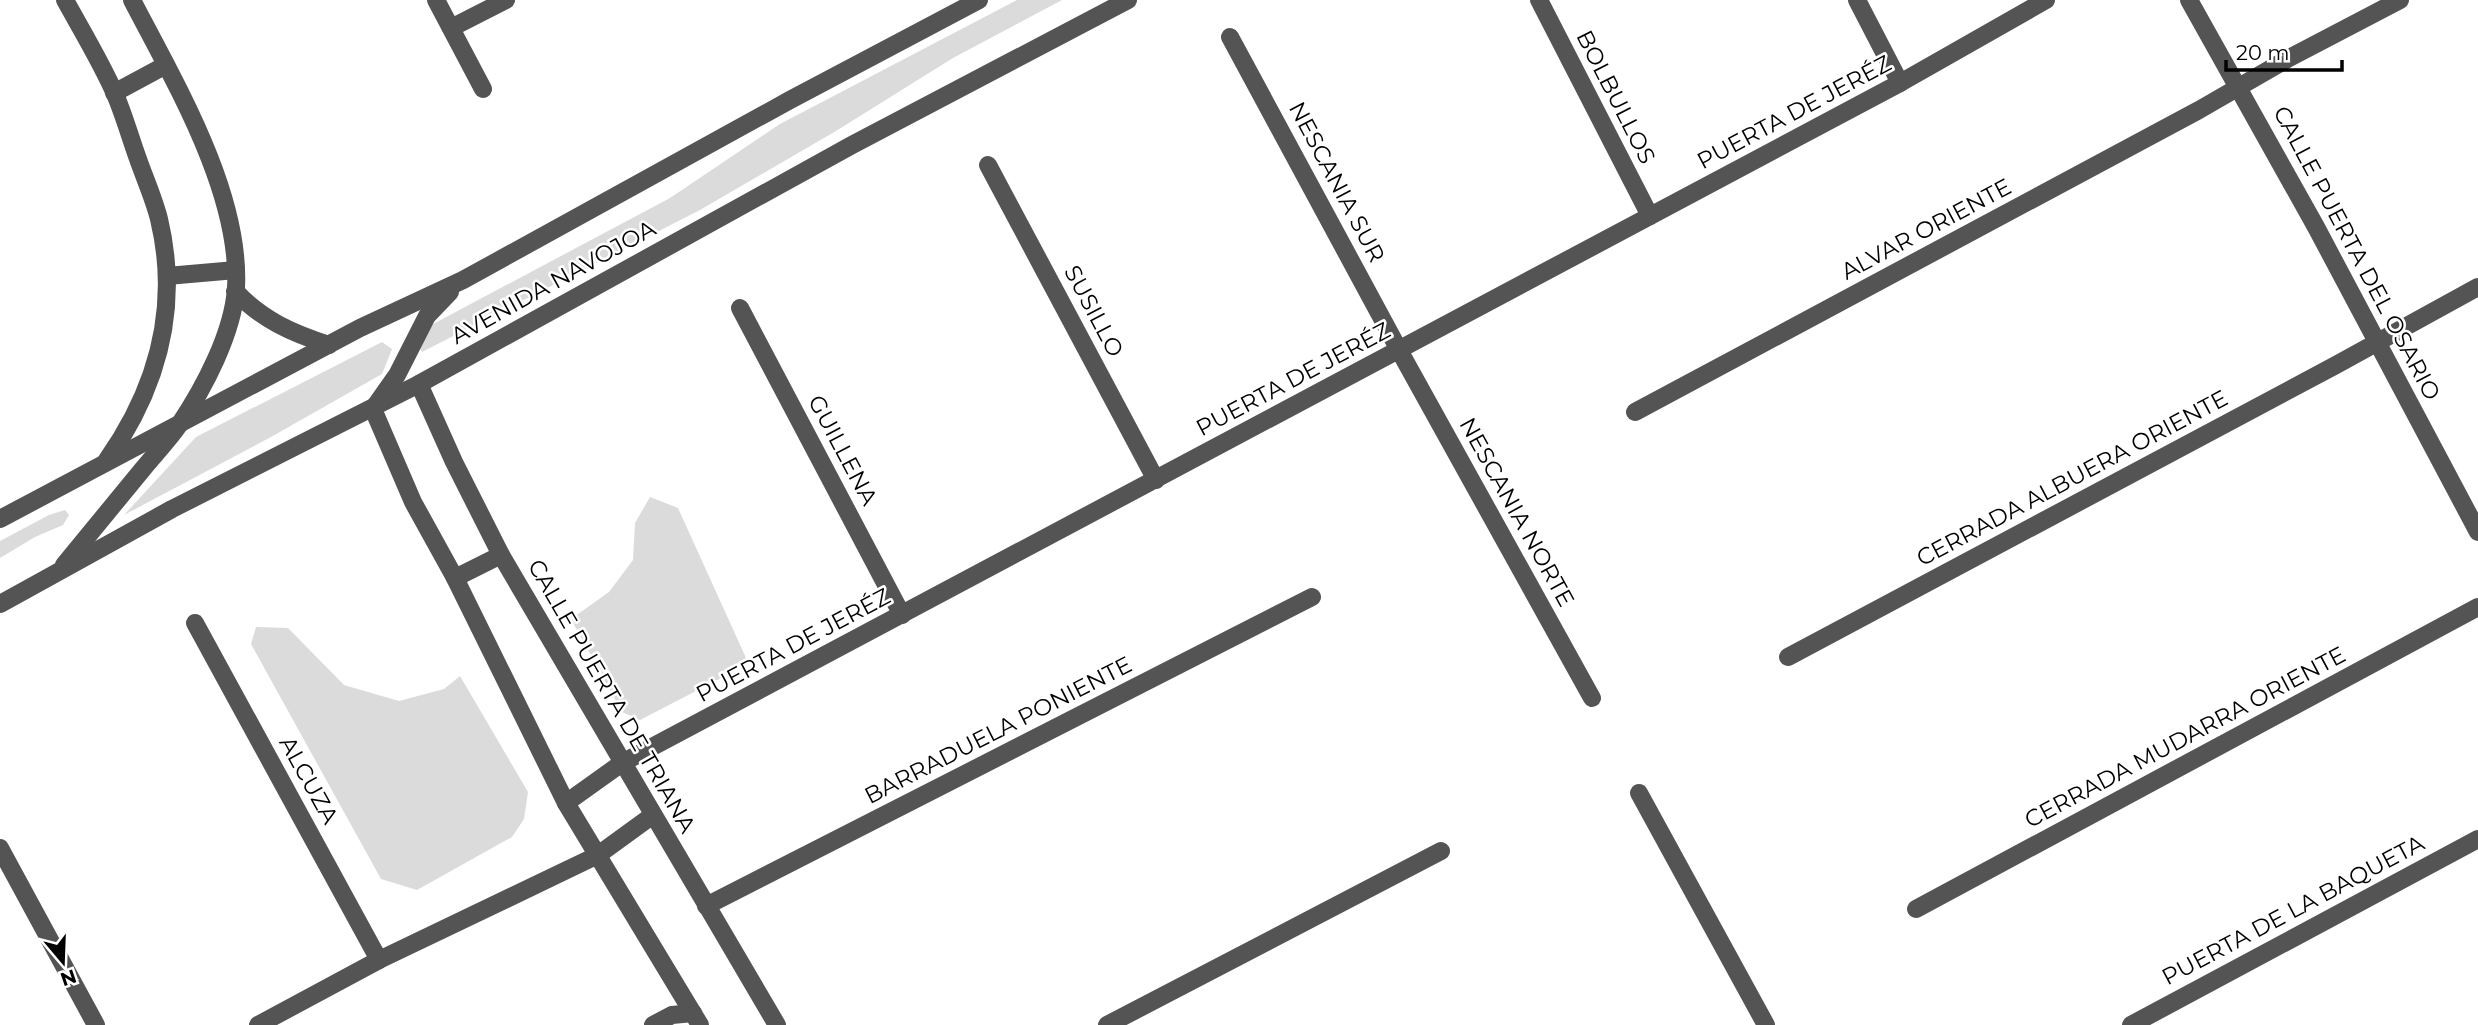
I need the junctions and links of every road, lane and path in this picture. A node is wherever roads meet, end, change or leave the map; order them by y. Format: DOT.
graph roads {
  1 [pos="65,0"];
  2 [pos="132,0"];
  3 [pos="436,0"];
  4 [pos="506,0"];
  5 [pos="979,0"];
  6 [pos="1128,0"];
  7 [pos="1539,0"];
  8 [pos="1857,0"];
  9 [pos="2046,0"];
  10 [pos="2189,0"];
  11 [pos="2400,0"];
  12 [pos="451,28"];
  13 [pos="1230,37"];
  14 [pos="166,65"];
  15 [pos="1900,83"];
  16 [pos="2239,87"];
  17 [pos="484,89"];
  18 [pos="114,93"];
  19 [pos="988,165"];
  20 [pos="1650,216"];
  21 [pos="236,270"];
  22 [pos="167,276"];
  23 [pos="463,280"];
  24 [pos="2478,287"];
  25 [pos="235,291"];
  26 [pos="740,308"];
  27 [pos="2377,342"];
  28 [pos="328,345"];
  29 [pos="1399,350"];
  30 [pos="419,384"];
  31 [pos="373,409"];
  32 [pos="1635,412"];
  33 [pos="179,425"];
  34 [pos="106,462"];
  35 [pos="1156,480"];
  36 [pos="0,519"];
  37 [pos="2478,532"];
  38 [pos="501,555"];
  39 [pos="57,573"];
  40 [pos="455,579"];
  41 [pos="1312,597"];
  42 [pos="0,604"];
  43 [pos="2478,607"];
  44 [pos="902,615"];
  45 [pos="195,623"];
  46 [pos="1788,657"];
  47 [pos="1592,698"];
  48 [pos="622,763"];
  49 [pos="1639,793"];
  50 [pos="566,803"];
  51 [pos="653,815"];
  52 [pos="2478,839"];
  53 [pos="0,848"];
  54 [pos="1441,851"];
  55 [pos="598,855"];
  56 [pos="706,906"];
  57 [pos="1916,909"];
  58 [pos="379,960"];
  59 [pos="697,1019"];
  60 [pos="96,1025"];
  61 [pos="258,1025"];
  62 [pos="653,1025"];
  63 [pos="777,1025"];
  64 [pos="1107,1025"];
  65 [pos="1766,1025"];
  66 [pos="2131,1025"];
  1 -- 18 [label="street"];
  2 -- 14 [label="street"];
  3 -- 12 [label="street"];
  4 -- 12 [label="street"];
  5 -- 23 [label="street, AVENIDA NAVOJOA"];
  6 -- 30 [label="street, AVENIDA NAVOJOA"];
  7 -- 20 [label="street, BOLBULLOS"];
  8 -- 15 [label="street"];
  9 -- 15 [label="street, PUERTA DE JERÉZ"];
  10 -- 16 [label="street, CALLE PUERTA DEL OSARIO"];
  11 -- 16 [label="street, ALVAR ORIENTE"];
  12 -- 17 [label="street"];
  13 -- 29 [label="street, NESCANIA SUR"];
  14 -- 18 [label="street"];
  14 -- 21 [label="street"];
  15 -- 20 [label="street, PUERTA DE JERÉZ"];
  16 -- 27 [label="street, CALLE PUERTA DEL OSARIO"];
  16 -- 32 [label="street, ALVAR ORIENTE"];
  18 -- 22 [label="street"];
  19 -- 35 [label="street, SUSILLO"];
  20 -- 29 [label="street, PUERTA DE JERÉZ"];
  21 -- 22 [label="street"];
  21 -- 25 [label="street"];
  22 -- 34 [label="street"];
  23 -- 28 [label="street, AVENIDA NAVOJOA"];
  23 -- 31 [label="street"];
  24 -- 27 [label="street, CERRADA ALBUERA ORIENTE"];
  25 -- 28 [label="street"];
  25 -- 33 [label="street"];
  26 -- 44 [label="street, GUILLENA"];
  27 -- 37 [label="street, CALLE PUERTA DEL OSARIO"];
  27 -- 46 [label="street, CERRADA ALBUERA ORIENTE"];
  28 -- 33 [label="street, AVENIDA NAVOJOA"];
  29 -- 35 [label="street, PUERTA DE JERÉZ"];
  29 -- 47 [label="street, NESCANIA NORTE"];
  30 -- 31 [label="street, AVENIDA NAVOJOA"];
  30 -- 38 [label="street, CALLE PUERTA DE TRIANA"];
  31 -- 39 [label="street, AVENIDA NAVOJOA"];
  31 -- 40 [label="street"];
  33 -- 34 [label="street, AVENIDA NAVOJOA"];
  33 -- 39 [label="street"];
  34 -- 36 [label="street, AVENIDA NAVOJOA"];
  35 -- 44 [label="street, PUERTA DE JERÉZ"];
  38 -- 40 [label="street"];
  38 -- 48 [label="street, CALLE PUERTA DE TRIANA"];
  39 -- 42 [label="street, AVENIDA NAVOJOA"];
  40 -- 50 [label="street"];
  41 -- 56 [label="street, BARRADUELA PONIENTE"];
  43 -- 57 [label="street, CERRADA MUDARRA ORIENTE"];
  44 -- 48 [label="street, PUERTA DE JERÉZ"];
  45 -- 58 [label="street, ALCUZA"];
  48 -- 50 [label="street, PUERTA DE JERÉZ"];
  48 -- 51 [label="street, CALLE PUERTA DE TRIANA"];
  49 -- 65 [label="street"];
  50 -- 55 [label="street"];
  51 -- 55 [label="street"];
  51 -- 56 [label="street, CALLE PUERTA DE TRIANA"];
  52 -- 66 [label="street, PUERTA DE LA BAQUETA"];
  53 -- 60 [label="street"];
  54 -- 64 [label="street"];
  55 -- 58 [label="street"];
  55 -- 59 [label="street"];
  56 -- 63 [label="street, CALLE PUERTA DE TRIANA"];
  58 -- 61 [label="street"];
  59 -- 62 [label="street"];
}
